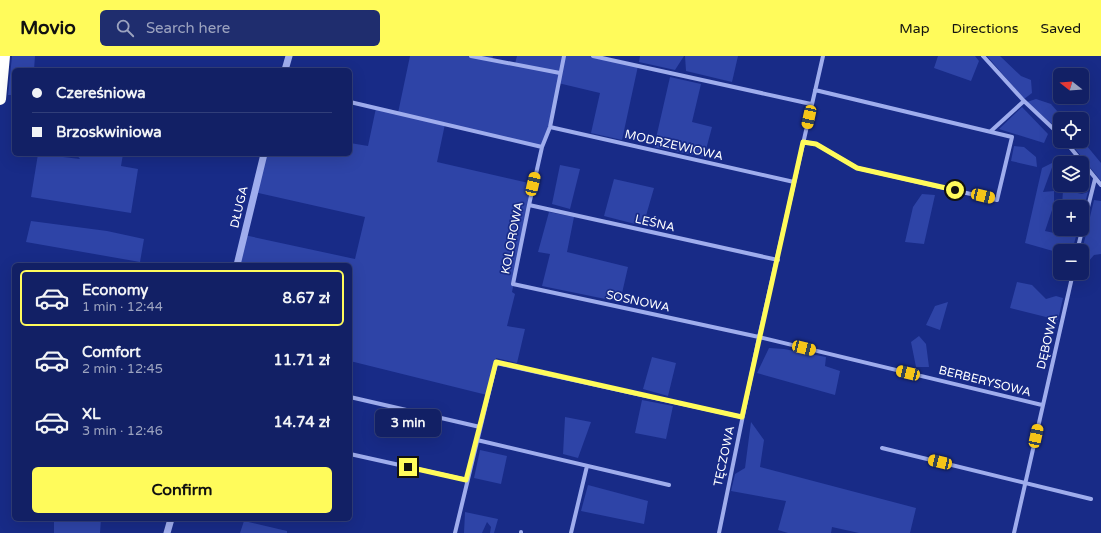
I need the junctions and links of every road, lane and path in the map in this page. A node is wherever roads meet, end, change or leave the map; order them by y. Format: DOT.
graph roads {
  1 [pos="4,56"];
  2 [pos="289,56"];
  3 [pos="471,56"];
  4 [pos="564,56"];
  5 [pos="593,56"];
  6 [pos="823,56"];
  7 [pos="983,56"];
  8 [pos="286,68"];
  9 [pos="560,74"];
  10 [pos="815,90"];
  11 [pos="0,99"];
  12 [pos="1024,101"];
  13 [pos="352,102"];
  14 [pos="811,104"];
  15 [pos="550,127"];
  16 [pos="1053,128"];
  17 [pos="991,131"];
  18 [pos="803,142"];
  19 [pos="542,147"];
  20 [pos="1071,148"];
  21 [pos="264,156"];
  22 [pos="1095,179"];
  23 [pos="794,182"];
  24 [pos="1101,185"];
  25 [pos="529,205"];
  26 [pos="1080,244"];
  27 [pos="778,260"];
  28 [pos="237,263"];
  29 [pos="1071,280"];
  30 [pos="513,284"];
  31 [pos="759,337"];
  32 [pos="352,397"];
  33 [pos="1042,405"];
  34 [pos="742,417"];
  35 [pos="480,427"];
  36 [pos="477,440"];
  37 [pos="882,448"];
  38 [pos="352,454"];
  39 [pos="586,466"];
  40 [pos="466,480"];
  41 [pos="1026,482"];
  42 [pos="669,485"];
  43 [pos="1091,499"];
  44 [pos="170,521"];
  45 [pos="167,533"];
  46 [pos="455,533"];
  47 [pos="571,533"];
  48 [pos="719,533"];
  49 [pos="1014,533"];
  1 -- 11 [label="highway"];
  2 -- 8 [label="street"];
  3 -- 9 [label="street"];
  4 -- 9 [label="street, KOLOROWA"];
  5 -- 14 [label="street"];
  6 -- 10 [label="street, TĘCZOWA"];
  7 -- 12 [label="street"];
  9 -- 15 [label="street, KOLOROWA"];
  10 -- 14 [label="street, TĘCZOWA"];
  10 -- 17 [label="street"];
  12 -- 16 [label="street"];
  12 -- 17 [label="street"];
  13 -- 19 [label="street"];
  14 -- 18 [label="street, TĘCZOWA"];
  15 -- 19 [label="street, KOLOROWA"];
  15 -- 23 [label="street, MODRZEWIOWA"];
  17 -- 18 [label="street"];
  18 -- 23 [label="street, TĘCZOWA"];
  19 -- 25 [label="street, KOLOROWA"];
  20 -- 22 [label="street"];
  21 -- 28 [label="street, DŁUGA"];
  22 -- 24 [label="street"];
  22 -- 26 [label="street"];
  23 -- 27 [label="street, TĘCZOWA"];
  25 -- 27 [label="street, LEŚNA"];
  25 -- 30 [label="street, KOLOROWA"];
  27 -- 31 [label="street, TĘCZOWA"];
  29 -- 33 [label="street, DĘBOWA"];
  30 -- 31 [label="street, SOSNOWA"];
  31 -- 33 [label="street, BERBERYSOWA"];
  31 -- 34 [label="street, TĘCZOWA"];
  32 -- 35 [label="street"];
  33 -- 41 [label="street, DĘBOWA"];
  34 -- 35 [label="street"];
  34 -- 48 [label="street, TĘCZOWA"];
  35 -- 36 [label="street"];
  36 -- 39 [label="street"];
  36 -- 40 [label="street"];
  37 -- 41 [label="street"];
  38 -- 40 [label="street"];
  39 -- 42 [label="street"];
  39 -- 47 [label="street"];
  40 -- 46 [label="street"];
  41 -- 43 [label="street"];
  41 -- 49 [label="street, DĘBOWA"];
  44 -- 45 [label="street"];
}
